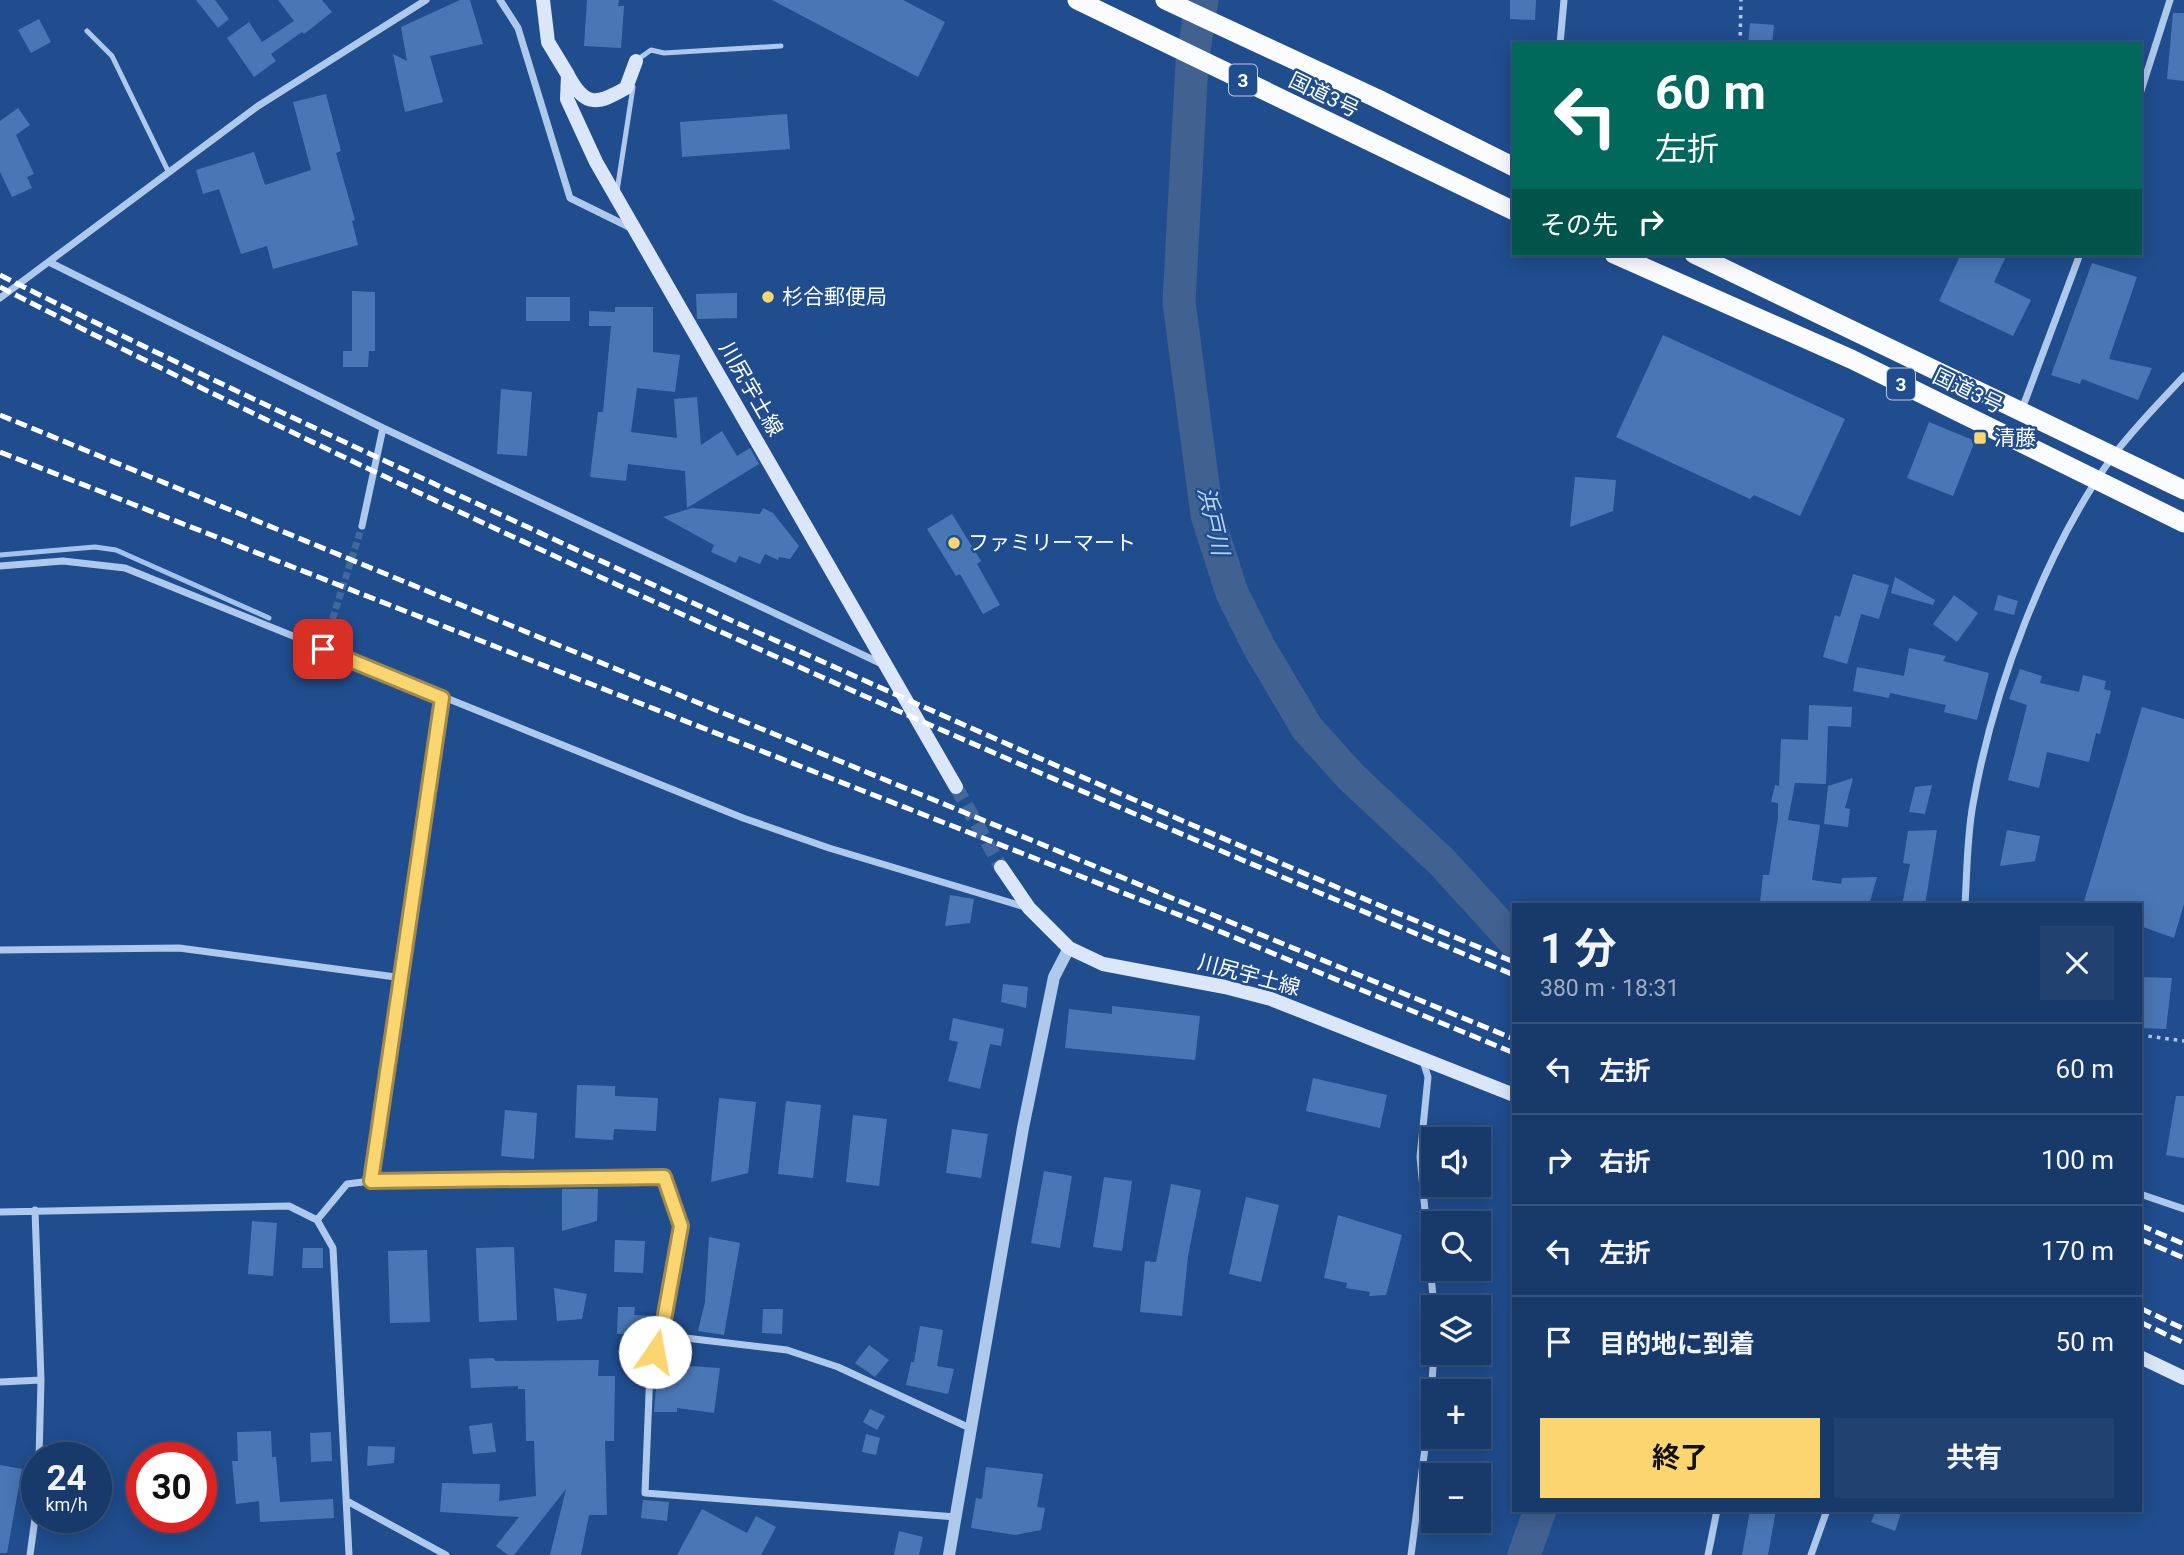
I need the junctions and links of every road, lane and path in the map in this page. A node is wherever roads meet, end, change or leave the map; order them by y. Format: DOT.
graph roads {
  1 [pos="425,0"];
  2 [pos="500,0"];
  3 [pos="543,0"];
  4 [pos="1077,0"];
  5 [pos="1165,0"];
  6 [pos="1564,0"];
  7 [pos="1741,0"];
  8 [pos="2170,0"];
  9 [pos="87,32"];
  10 [pos="1560,42"];
  11 [pos="1740,42"];
  12 [pos="781,46"];
  13 [pos="636,61"];
  14 [pos="568,75"];
  15 [pos="2142,88"];
  16 [pos="1512,166"];
  17 [pos="169,173"];
  18 [pos="616,198"];
  19 [pos="1512,210"];
  20 [pos="634,229"];
  21 [pos="1619,256"];
  22 [pos="1698,256"];
  23 [pos="2079,256"];
  24 [pos="51,263"];
  25 [pos="0,298"];
  26 [pos="2184,376"];
  27 [pos="2022,409"];
  28 [pos="383,428"];
  29 [pos="2113,456"];
  30 [pos="2098,481"];
  31 [pos="2184,490"];
  32 [pos="2184,523"];
  33 [pos="362,526"];
  34 [pos="0,566"];
  35 [pos="886,666"];
  36 [pos="442,698"];
  37 [pos="956,787"];
  38 [pos="1001,867"];
  39 [pos="1965,903"];
  40 [pos="1029,908"];
  41 [pos="1069,948"];
  42 [pos="0,950"];
  43 [pos="403,978"];
  44 [pos="2142,1035"];
  45 [pos="2184,1041"];
  46 [pos="1422,1057"];
  47 [pos="1512,1094"];
  48 [pos="371,1181"];
  49 [pos="2142,1195"];
  50 [pos="2184,1209"];
  51 [pos="35,1210"];
  52 [pos="0,1212"];
  53 [pos="317,1220"];
  54 [pos="1433,1295"];
  55 [pos="660,1335"];
  56 [pos="2142,1358"];
  57 [pos="1433,1365"];
  58 [pos="2184,1378"];
  59 [pos="41,1380"];
  60 [pos="0,1382"];
  61 [pos="972,1429"];
  62 [pos="39,1442"];
  63 [pos="347,1501"];
  64 [pos="1717,1512"];
  65 [pos="1826,1512"];
  66 [pos="957,1517"];
  67 [pos="33,1533"];
  68 [pos="30,1555"];
  69 [pos="349,1555"];
  70 [pos="446,1555"];
  71 [pos="949,1555"];
  72 [pos="1411,1555"];
  73 [pos="1708,1555"];
  74 [pos="1811,1555"];
  1 -- 17 [label="street"];
  2 -- 20 [label="street"];
  3 -- 14 [label="main road, 川尻宇土線"];
  4 -- 19 [label="highway, 国道3号 / 3"];
  5 -- 16 [label="highway, 国道3号 / 3"];
  6 -- 10 [label="street"];
  7 -- 11 [label="path"];
  8 -- 15 [label="street"];
  9 -- 17 [label="lane"];
  12 -- 13 [label="lane"];
  13 -- 14 [label="main road"];
  13 -- 18 [label="lane"];
  14 -- 18 [label="main road, 川尻宇土線"];
  17 -- 24 [label="street"];
  18 -- 20 [label="main road, 川尻宇土線"];
  20 -- 35 [label="main road, 川尻宇土線"];
  21 -- 30 [label="highway, 国道3号 / 3"];
  22 -- 27 [label="highway, 国道3号 / 3"];
  23 -- 27 [label="street"];
  24 -- 25 [label="street"];
  24 -- 28 [label="street"];
  26 -- 29 [label="street"];
  27 -- 29 [label="highway, 国道3号 / 3"];
  28 -- 33 [label="street"];
  28 -- 35 [label="street"];
  29 -- 30 [label="street"];
  29 -- 31 [label="highway, 国道3号 / 3"];
  30 -- 32 [label="highway, 国道3号 / 3"];
  30 -- 39 [label="street"];
  34 -- 36 [label="street"];
  35 -- 37 [label="main road, 川尻宇土線"];
  36 -- 40 [label="street"];
  36 -- 43 [label="street"];
  38 -- 40 [label="main road, 川尻宇土線"];
  40 -- 41 [label="main road, 川尻宇土線"];
  41 -- 46 [label="main road, 川尻宇土線"];
  41 -- 61 [label="street"];
  42 -- 43 [label="street"];
  43 -- 48 [label="street"];
  44 -- 45 [label="path"];
  46 -- 47 [label="main road, 川尻宇土線"];
  46 -- 54 [label="street"];
  48 -- 53 [label="street"];
  48 -- 55 [label="street"];
  49 -- 50 [label="street"];
  51 -- 52 [label="street"];
  51 -- 53 [label="street"];
  51 -- 59 [label="street"];
  53 -- 63 [label="street"];
  55 -- 61 [label="street"];
  55 -- 66 [label="street"];
  56 -- 58 [label="main road"];
  57 -- 72 [label="street"];
  59 -- 60 [label="street"];
  59 -- 62 [label="street"];
  61 -- 66 [label="street"];
  63 -- 69 [label="street"];
  63 -- 70 [label="street"];
  64 -- 73 [label="street"];
  65 -- 74 [label="street"];
  66 -- 71 [label="street"];
  67 -- 68 [label="street"];
}
